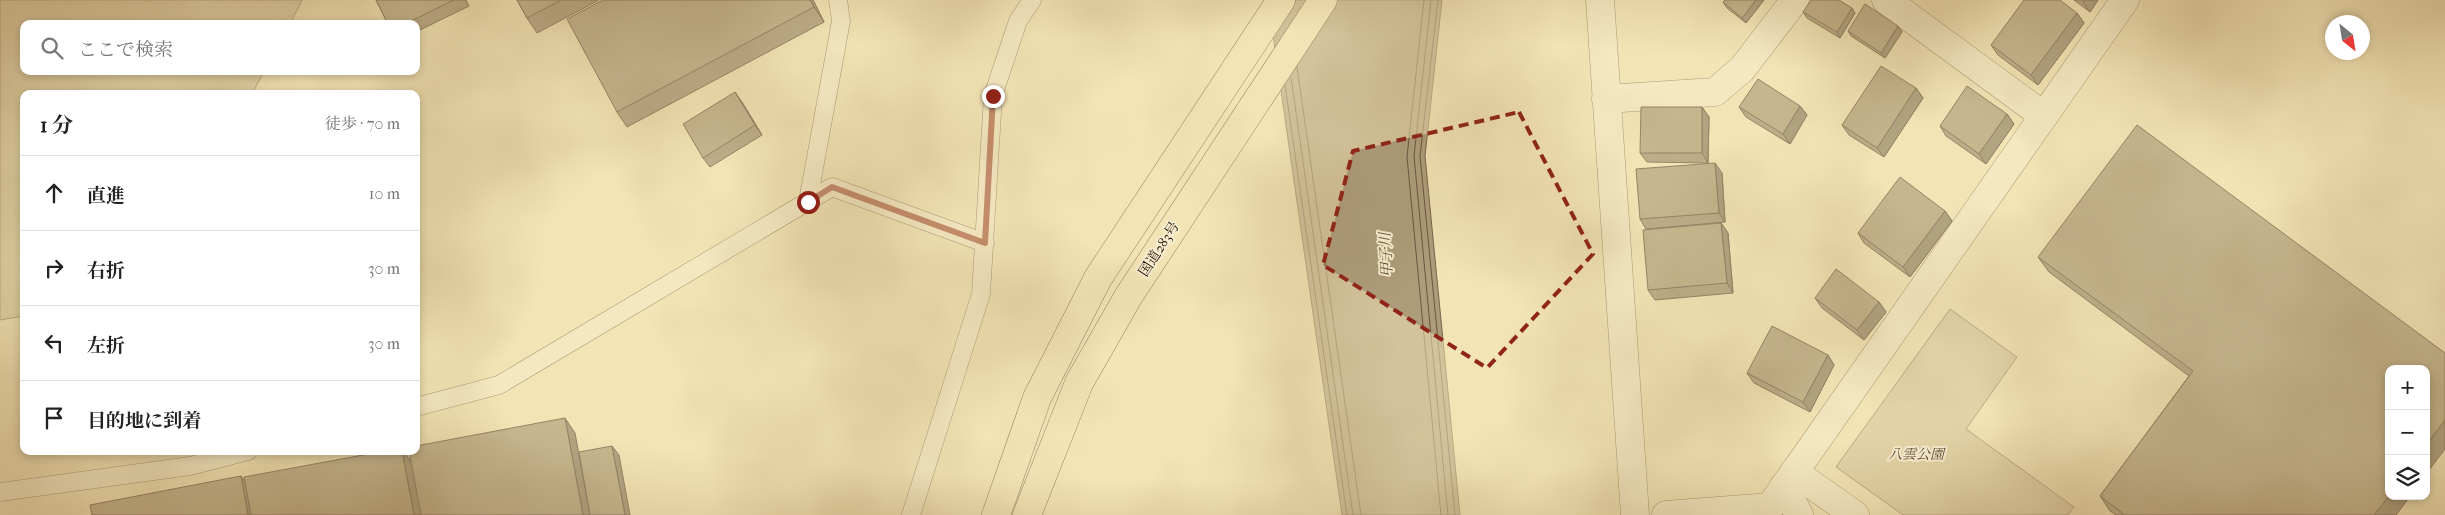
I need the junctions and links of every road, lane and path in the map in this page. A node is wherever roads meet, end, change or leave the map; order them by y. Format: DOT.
graph roads {
  1 [pos="838,0"];
  2 [pos="1032,0"];
  3 [pos="1281,0"];
  4 [pos="1322,0"];
  5 [pos="1600,0"];
  6 [pos="1794,0"];
  7 [pos="1886,0"];
  8 [pos="2125,0"];
  9 [pos="1606,99"];
  10 [pos="2044,116"];
  11 [pos="808,202"];
  12 [pos="985,243"];
  13 [pos="420,406"];
  14 [pos="233,455"];
  15 [pos="1789,479"];
  16 [pos="0,492"];
  17 [pos="911,515"];
  18 [pos="996,515"];
  19 [pos="1027,515"];
  20 [pos="1635,515"];
  21 [pos="1666,515"];
  22 [pos="1798,515"];
  23 [pos="1855,515"];
  1 -- 11 [label="lane"];
  2 -- 12 [label="lane"];
  3 -- 18 [label="highway"];
  4 -- 19 [label="highway, 国道283号"];
  5 -- 9 [label="street"];
  6 -- 9 [label="street"];
  7 -- 10 [label="street"];
  8 -- 10 [label="street"];
  9 -- 20 [label="street"];
  10 -- 15 [label="street"];
  11 -- 12 [label="lane"];
  11 -- 13 [label="lane"];
  12 -- 17 [label="lane"];
  14 -- 16 [label="lane"];
  15 -- 21 [label="street"];
  15 -- 22 [label="street"];
  15 -- 23 [label="street"];
}
